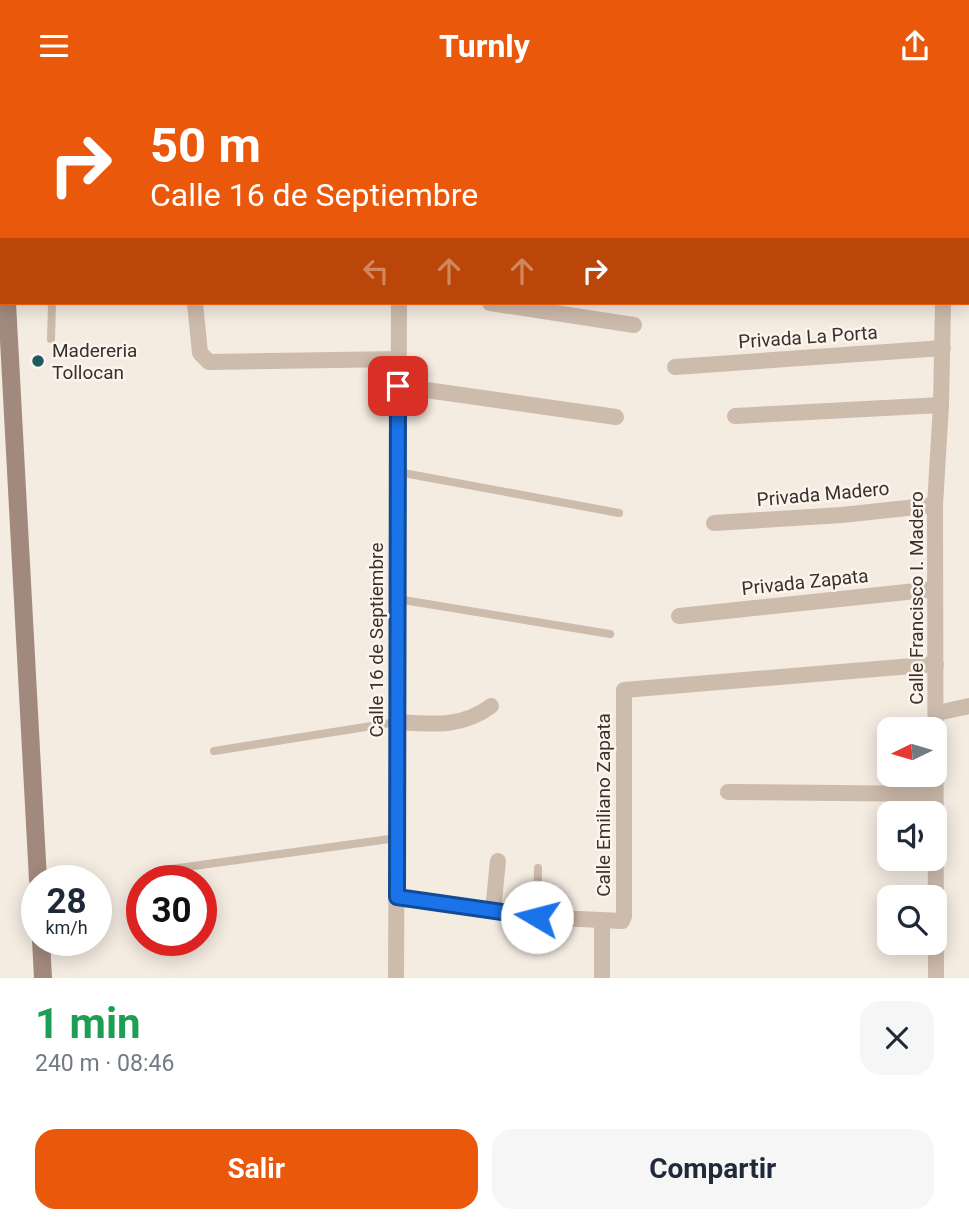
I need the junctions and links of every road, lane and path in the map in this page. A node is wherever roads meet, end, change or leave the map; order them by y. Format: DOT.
graph roads {
  1 [pos="7,305"];
  2 [pos="52,305"];
  3 [pos="195,305"];
  4 [pos="399,305"];
  5 [pos="503,305"];
  6 [pos="943,305"];
  7 [pos="634,325"];
  8 [pos="51,339"];
  9 [pos="943,348"];
  10 [pos="398,359"];
  11 [pos="676,367"];
  12 [pos="398,386"];
  13 [pos="942,405"];
  14 [pos="736,416"];
  15 [pos="616,417"];
  16 [pos="398,472"];
  17 [pos="935,505"];
  18 [pos="619,513"];
  19 [pos="714,523"];
  20 [pos="935,589"];
  21 [pos="397,599"];
  22 [pos="679,616"];
  23 [pos="610,634"];
  24 [pos="936,664"];
  25 [pos="491,706"];
  26 [pos="969,706"];
  27 [pos="937,713"];
  28 [pos="397,722"];
  29 [pos="214,751"];
  30 [pos="728,792"];
  31 [pos="935,794"];
  32 [pos="397,838"];
  33 [pos="498,861"];
  34 [pos="37,865"];
  35 [pos="201,865"];
  36 [pos="538,868"];
  37 [pos="397,897"];
  38 [pos="493,910"];
  39 [pos="537,917"];
  40 [pos="602,922"];
  41 [pos="42,956"];
  42 [pos="43,978"];
  43 [pos="396,978"];
  44 [pos="602,978"];
  45 [pos="936,978"];
  1 -- 34 [label="main road"];
  2 -- 8 [label="lane"];
  3 -- 10 [label="street"];
  4 -- 10 [label="street, Calle 16 de Septiembre"];
  5 -- 7 [label="street"];
  6 -- 9 [label="street, Calle Francisco I. Madero"];
  9 -- 11 [label="street, Privada La Porta"];
  9 -- 13 [label="street, Calle Francisco I. Madero"];
  10 -- 12 [label="street, Calle 16 de Septiembre"];
  12 -- 15 [label="street"];
  12 -- 16 [label="street, Calle 16 de Septiembre"];
  13 -- 14 [label="street"];
  13 -- 17 [label="street, Calle Francisco I. Madero"];
  16 -- 18 [label="lane"];
  16 -- 21 [label="street, Calle 16 de Septiembre"];
  17 -- 19 [label="street, Privada Madero"];
  17 -- 20 [label="street, Calle Francisco I. Madero"];
  20 -- 22 [label="street, Privada Zapata"];
  20 -- 24 [label="street, Calle Francisco I. Madero"];
  21 -- 23 [label="lane"];
  21 -- 28 [label="street, Calle 16 de Septiembre"];
  24 -- 27 [label="street, Calle Francisco I. Madero"];
  24 -- 40 [label="street, Calle Emiliano Zapata"];
  25 -- 28 [label="street"];
  26 -- 27 [label="street"];
  27 -- 31 [label="street, Calle Francisco I. Madero"];
  28 -- 29 [label="lane"];
  28 -- 32 [label="street, Calle 16 de Septiembre"];
  30 -- 31 [label="street"];
  31 -- 45 [label="street, Calle Francisco I. Madero"];
  32 -- 35 [label="lane"];
  32 -- 37 [label="street, Calle 16 de Septiembre"];
  33 -- 38 [label="street"];
  36 -- 39 [label="lane"];
  37 -- 38 [label="street, Calle Emiliano Zapata"];
  37 -- 43 [label="street, Calle 16 de Septiembre"];
  38 -- 39 [label="street, Calle Emiliano Zapata"];
  39 -- 40 [label="street, Calle Emiliano Zapata"];
  40 -- 44 [label="street"];
  41 -- 42 [label="main road"];
}
